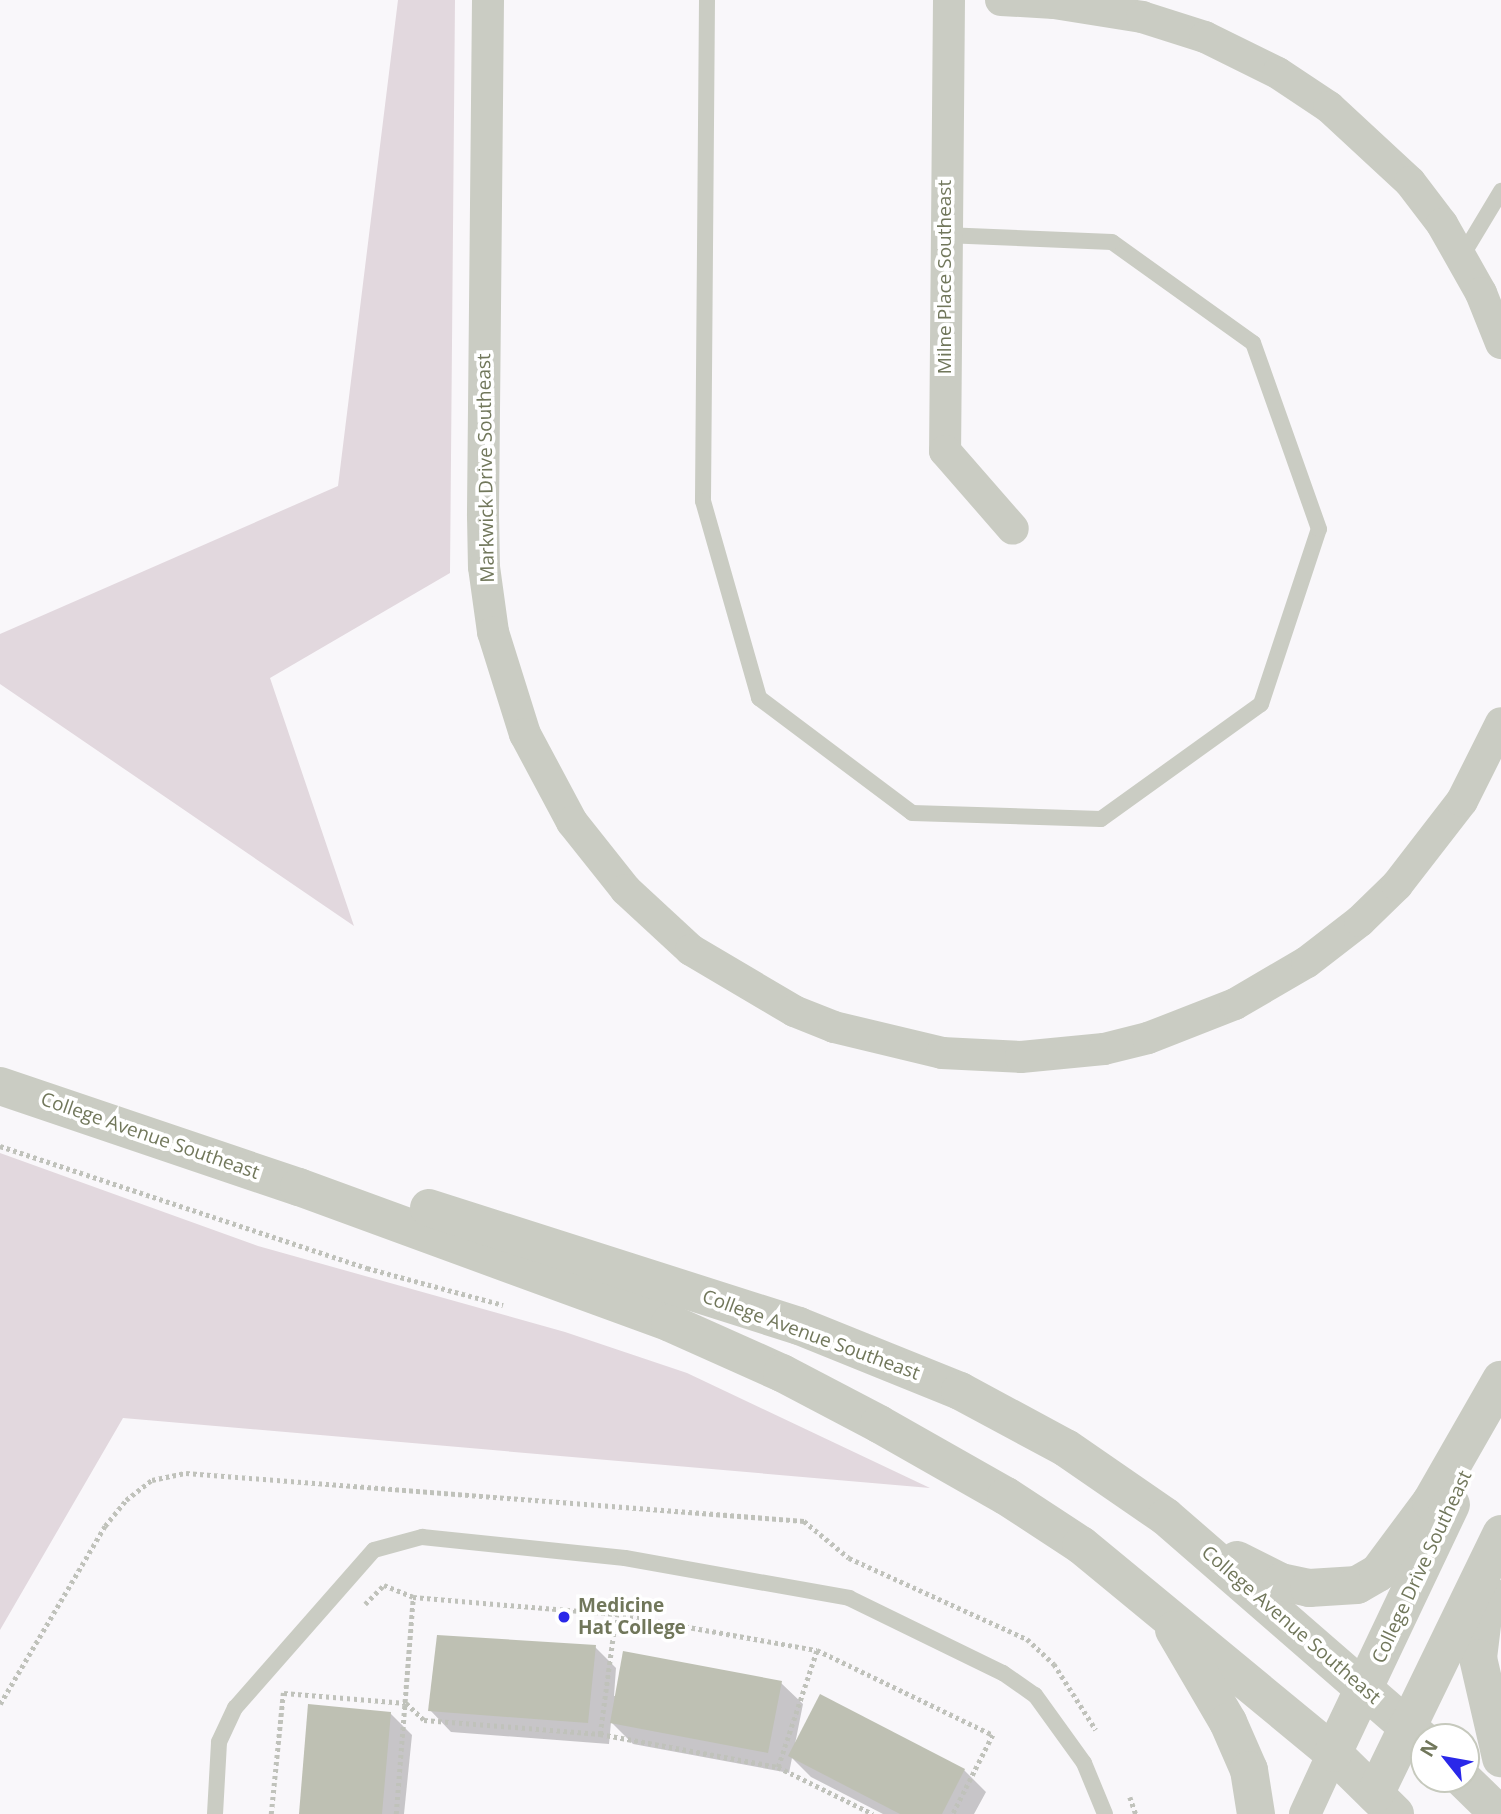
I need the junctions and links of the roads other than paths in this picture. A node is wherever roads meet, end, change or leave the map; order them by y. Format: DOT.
graph roads {
  1 [pos="488,0"];
  2 [pos="707,0"];
  3 [pos="949,0"];
  4 [pos="1001,0"];
  5 [pos="1501,191"];
  6 [pos="944,235"];
  7 [pos="1462,256"];
  8 [pos="1501,344"];
  9 [pos="1013,529"];
  10 [pos="1501,723"];
  11 [pos="0,1086"];
  12 [pos="299,1187"];
  13 [pos="1501,1380"];
  14 [pos="1501,1396"];
  15 [pos="1166,1517"];
  16 [pos="1495,1546"];
  17 [pos="1163,1610"];
  18 [pos="1365,1688"];
  19 [pos="1422,1723"];
  20 [pos="1410,1728"];
  21 [pos="1410,1747"];
  22 [pos="1333,1753"];
  23 [pos="1501,1758"];
  24 [pos="1477,1793"];
  25 [pos="1378,1807"];
  26 [pos="215,1814"];
  27 [pos="1105,1814"];
  28 [pos="1256,1814"];
  29 [pos="1305,1814"];
  30 [pos="1499,1814"];
  1 -- 10 [label="street, Markwick Drive Southeast"];
  2 -- 6 [label="lane"];
  3 -- 6 [label="street, Milne Place Southeast"];
  4 -- 7 [label="street"];
  5 -- 7 [label="lane"];
  6 -- 9 [label="street, Milne Place Southeast"];
  7 -- 8 [label="street"];
  11 -- 12 [label="street, College Avenue Southeast"];
  12 -- 15 [label="street, College Avenue Southeast"];
  12 -- 17 [label="street, College Avenue Southeast"];
  13 -- 15 [label="street"];
  14 -- 18 [label="street, College Drive Southeast"];
  15 -- 18 [label="street, College Avenue Southeast"];
  16 -- 19 [label="street"];
  16 -- 23 [label="street"];
  17 -- 22 [label="street, College Avenue Southeast"];
  17 -- 28 [label="street"];
  18 -- 20 [label="street, College Avenue Southeast"];
  18 -- 22 [label="street, College Drive Southeast"];
  21 -- 25 [label="street"];
  22 -- 25 [label="street, College Avenue Southeast"];
  22 -- 29 [label="street, College Drive Southeast"];
  24 -- 30 [label="street"];
  26 -- 27 [label="lane"];
}
